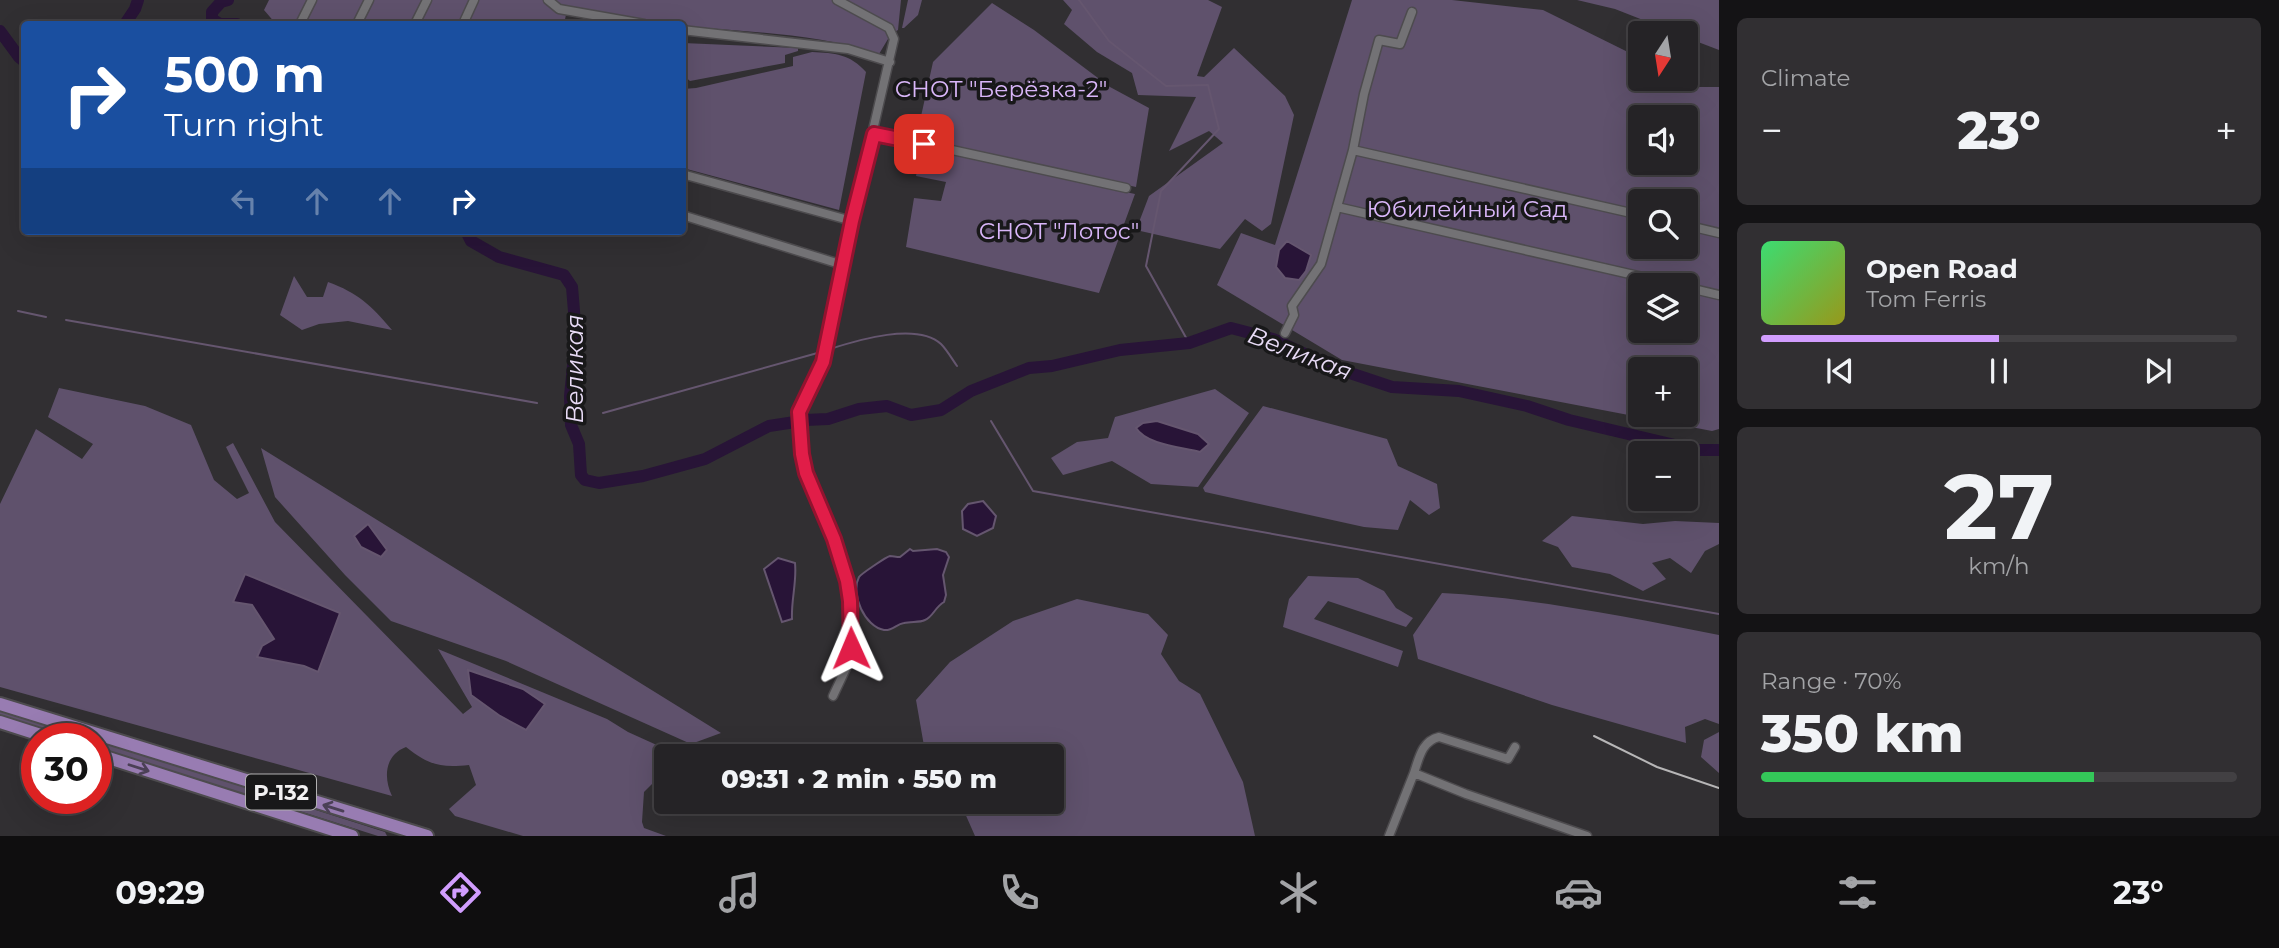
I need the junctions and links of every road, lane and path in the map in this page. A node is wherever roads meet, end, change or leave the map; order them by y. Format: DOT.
graph roads {
  1 [pos="312,0"];
  2 [pos="369,0"];
  3 [pos="427,0"];
  4 [pos="474,0"];
  5 [pos="548,0"];
  6 [pos="837,0"];
  7 [pos="1412,12"];
  8 [pos="302,21"];
  9 [pos="358,21"];
  10 [pos="416,21"];
  11 [pos="464,21"];
  12 [pos="627,21"];
  13 [pos="686,30"];
  14 [pos="890,62"];
  15 [pos="874,134"];
  16 [pos="1353,150"];
  17 [pos="686,175"];
  18 [pos="1126,188"];
  19 [pos="1337,207"];
  20 [pos="1628,212"];
  21 [pos="686,216"];
  22 [pos="852,221"];
  23 [pos="1698,228"];
  24 [pos="1719,233"];
  25 [pos="843,265"];
  26 [pos="1628,274"];
  27 [pos="1698,290"];
  28 [pos="1719,295"];
  29 [pos="1284,333"];
  30 [pos="833,696"];
  31 [pos="0,704"];
  32 [pos="0,722"];
  33 [pos="21,729"];
  34 [pos="1515,747"];
  35 [pos="112,759"];
  36 [pos="1414,773"];
  37 [pos="397,832"];
  38 [pos="352,836"];
  39 [pos="427,836"];
  40 [pos="1389,836"];
  41 [pos="1587,836"];
  1 -- 8 [label="street"];
  2 -- 9 [label="street"];
  3 -- 10 [label="street"];
  4 -- 11 [label="street"];
  5 -- 12 [label="street"];
  6 -- 14 [label="street"];
  7 -- 16 [label="street"];
  13 -- 14 [label="street"];
  14 -- 15 [label="street"];
  15 -- 18 [label="street"];
  15 -- 22 [label="street"];
  16 -- 19 [label="street"];
  16 -- 20 [label="street"];
  17 -- 22 [label="street"];
  19 -- 26 [label="street"];
  19 -- 29 [label="street"];
  21 -- 25 [label="street"];
  22 -- 25 [label="street"];
  23 -- 24 [label="street"];
  25 -- 30 [label="street"];
  27 -- 28 [label="street"];
  37 -- 31 [label="highway, Р-132, one-way"];
  32 -- 33 [label="highway"];
  34 -- 36 [label="street"];
  35 -- 38 [label="highway, Р-132, one-way"];
  36 -- 40 [label="street"];
  36 -- 41 [label="street"];
  37 -- 39 [label="highway, Р-132"];
}
